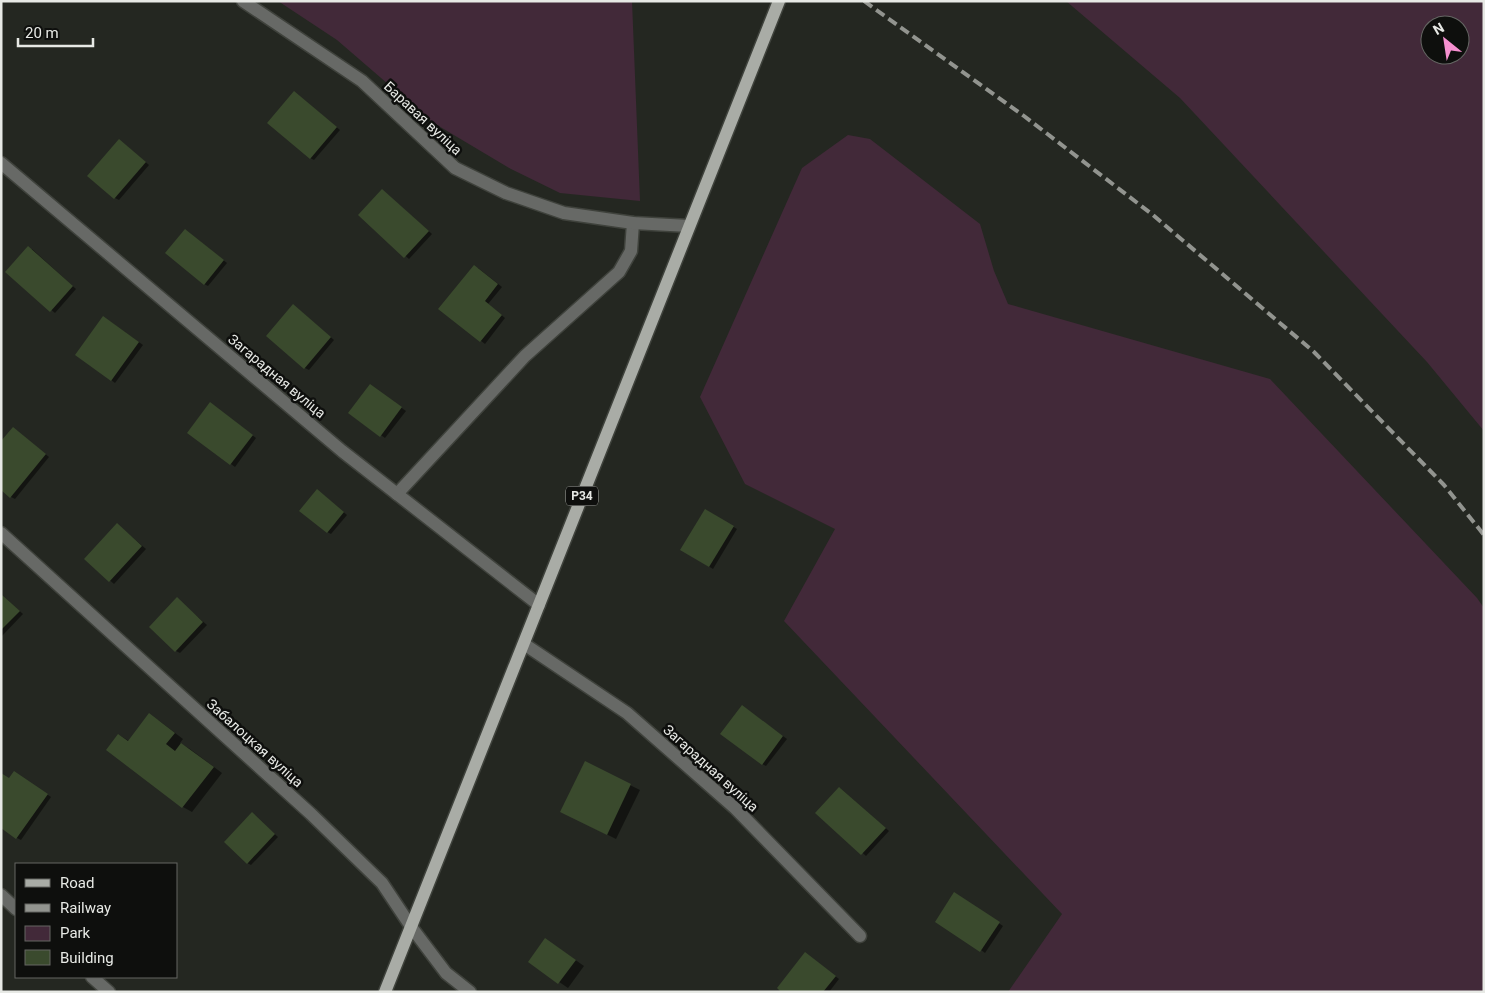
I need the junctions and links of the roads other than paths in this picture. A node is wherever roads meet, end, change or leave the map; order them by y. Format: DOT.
graph roads {
  1 [pos="243,1"];
  2 [pos="779,1"];
  3 [pos="1,163"];
  4 [pos="633,223"];
  5 [pos="689,226"];
  6 [pos="397,494"];
  7 [pos="1,533"];
  8 [pos="539,605"];
  9 [pos="524,644"];
  10 [pos="1,895"];
  11 [pos="15,908"];
  12 [pos="412,928"];
  13 [pos="860,936"];
  14 [pos="93,978"];
  15 [pos="109,992"];
  16 [pos="385,992"];
  17 [pos="470,992"];
  1 -- 4 [label="street, Баравая вуліца"];
  2 -- 5 [label="main road, Р34"];
  3 -- 6 [label="street, Загарадная вуліца"];
  4 -- 5 [label="street, Баравая вуліца"];
  4 -- 6 [label="street"];
  5 -- 8 [label="main road, Р34"];
  6 -- 8 [label="street, Загарадная вуліца"];
  7 -- 12 [label="street, Забалоцкая вуліца"];
  8 -- 9 [label="main road, Р34"];
  9 -- 12 [label="main road, Р34"];
  9 -- 13 [label="street, Загарадная вуліца"];
  10 -- 11 [label="street"];
  12 -- 16 [label="main road, Р34"];
  12 -- 17 [label="street, Забалоцкая вуліца"];
  14 -- 15 [label="street"];
}
